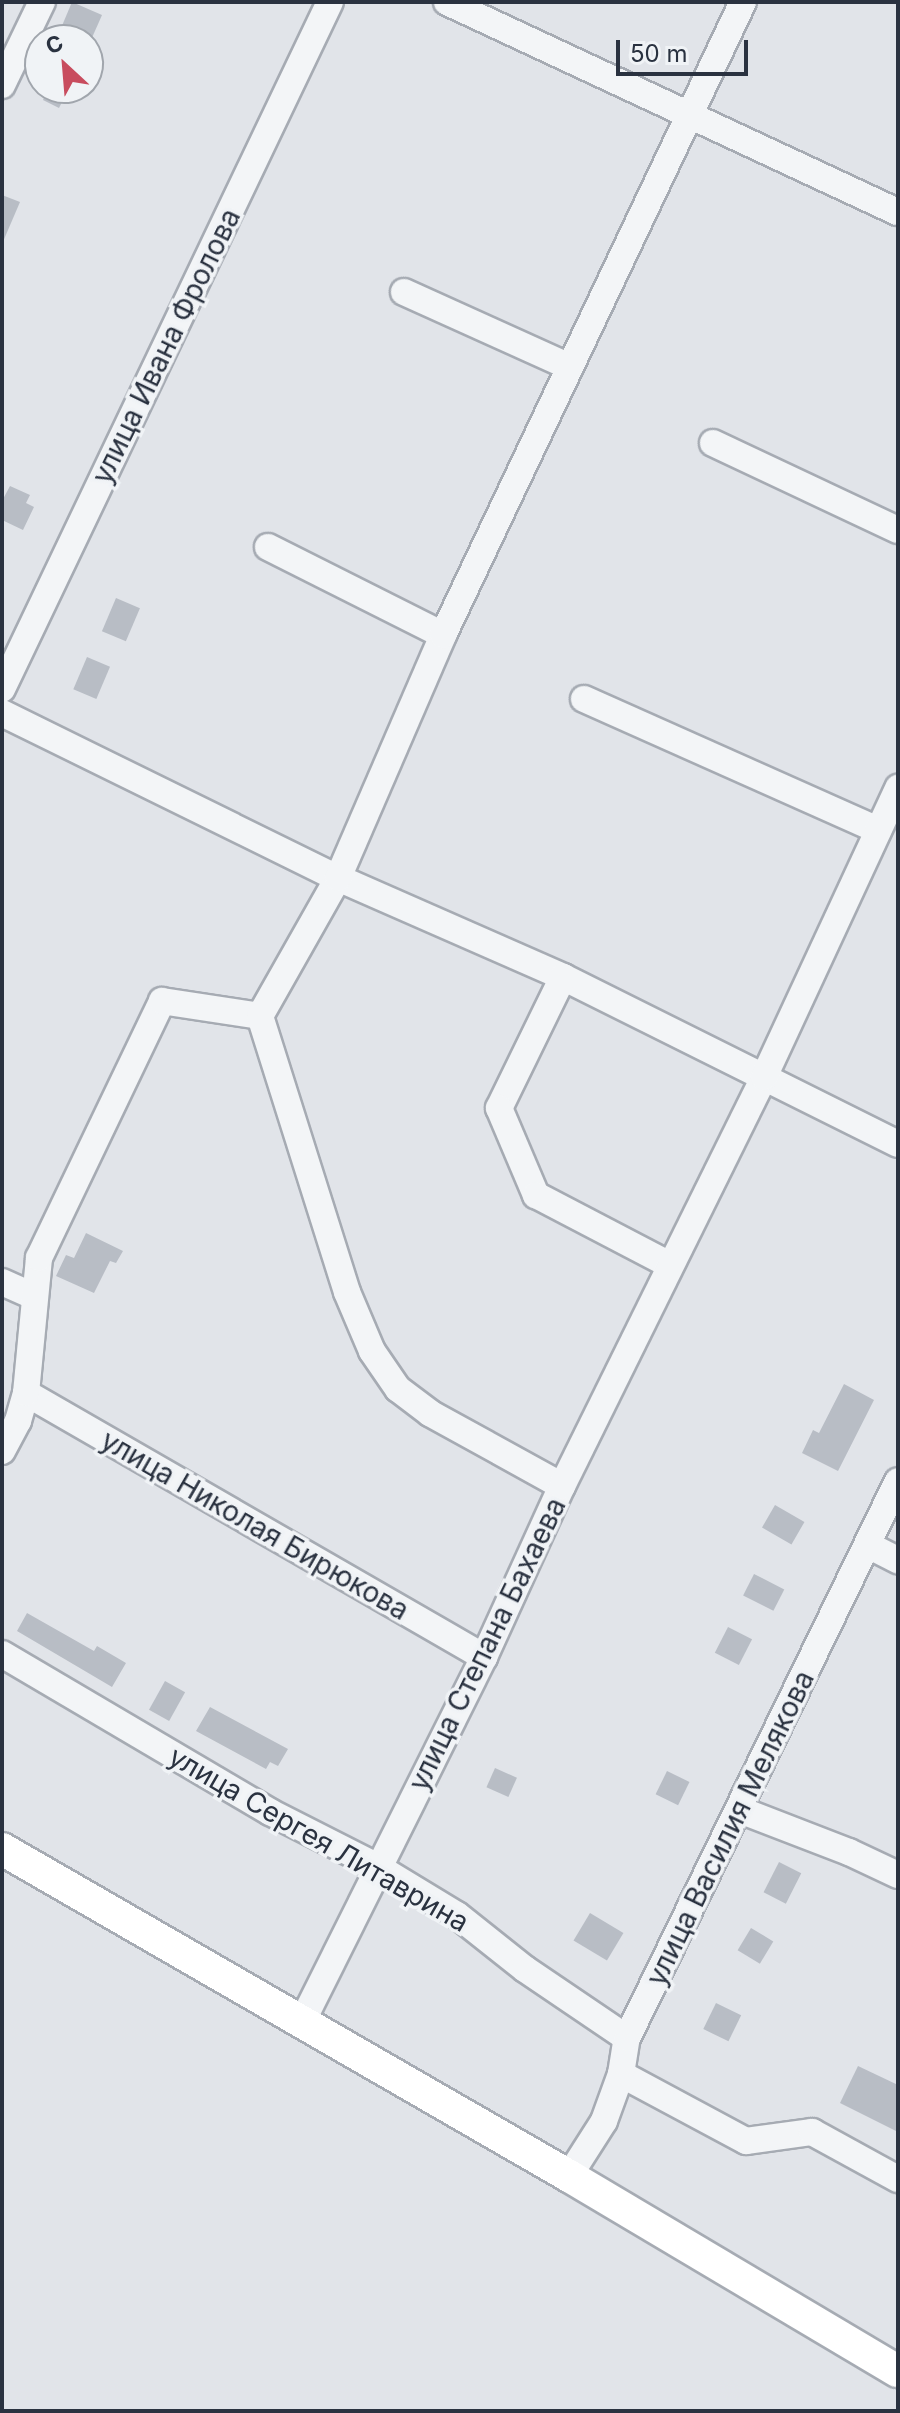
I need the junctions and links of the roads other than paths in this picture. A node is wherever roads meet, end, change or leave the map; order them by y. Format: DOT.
graph roads {
  1 [pos="42,2"];
  2 [pos="330,2"];
  3 [pos="447,2"];
  4 [pos="743,2"];
  5 [pos="2,85"];
  6 [pos="690,115"];
  7 [pos="898,212"];
  8 [pos="404,292"];
  9 [pos="570,367"];
  10 [pos="713,443"];
  11 [pos="898,530"];
  12 [pos="268,547"];
  13 [pos="443,635"];
  14 [pos="2,689"];
  15 [pos="584,699"];
  16 [pos="2,713"];
  17 [pos="898,788"];
  18 [pos="878,830"];
  19 [pos="338,878"];
  20 [pos="563,977"];
  21 [pos="260,1016"];
  22 [pos="764,1077"];
  23 [pos="898,1144"];
  24 [pos="668,1264"];
  25 [pos="2,1282"];
  26 [pos="33,1296"];
  27 [pos="26,1393"];
  28 [pos="2,1451"];
  29 [pos="898,1481"];
  30 [pos="562,1486"];
  31 [pos="868,1545"];
  32 [pos="898,1560"];
  33 [pos="2,1654"];
  34 [pos="484,1657"];
  35 [pos="740,1810"];
  36 [pos="2,1849"];
  37 [pos="378,1867"];
  38 [pos="898,1875"];
  39 [pos="302,2022"];
  40 [pos="627,2038"];
  41 [pos="621,2074"];
  42 [pos="569,2176"];
  43 [pos="898,2179"];
  44 [pos="898,2371"];
  1 -- 5 [label="street"];
  2 -- 14 [label="street, улица Ивана Фролова"];
  3 -- 6 [label="street"];
  4 -- 6 [label="street"];
  6 -- 7 [label="street"];
  6 -- 9 [label="street"];
  8 -- 9 [label="street"];
  9 -- 13 [label="street"];
  10 -- 11 [label="street"];
  12 -- 13 [label="street"];
  13 -- 19 [label="street"];
  15 -- 18 [label="street"];
  16 -- 19 [label="street"];
  17 -- 18 [label="street, улица Степана Бахаева"];
  18 -- 22 [label="street, улица Степана Бахаева"];
  19 -- 20 [label="street"];
  19 -- 21 [label="street"];
  20 -- 22 [label="street"];
  20 -- 24 [label="street"];
  21 -- 26 [label="street"];
  21 -- 30 [label="street"];
  22 -- 23 [label="street"];
  22 -- 24 [label="street, улица Степана Бахаева"];
  24 -- 30 [label="street, улица Степана Бахаева"];
  25 -- 26 [label="street"];
  26 -- 27 [label="street"];
  27 -- 28 [label="street"];
  27 -- 34 [label="street, улица Николая Бирюкова"];
  29 -- 31 [label="street, улица Василия Мелякова"];
  30 -- 34 [label="street, улица Степана Бахаева"];
  31 -- 32 [label="street"];
  31 -- 35 [label="street, улица Василия Мелякова"];
  33 -- 37 [label="street, улица Сергея Литаврина"];
  34 -- 37 [label="street, улица Степана Бахаева"];
  35 -- 38 [label="street"];
  35 -- 40 [label="street, улица Василия Мелякова"];
  36 -- 39 [label="main road"];
  37 -- 39 [label="street, улица Степана Бахаева"];
  37 -- 40 [label="street, улица Сергея Литаврина"];
  39 -- 42 [label="main road"];
  40 -- 41 [label="street, улица Василия Мелякова"];
  41 -- 42 [label="street, улица Василия Мелякова"];
  41 -- 43 [label="street"];
  42 -- 44 [label="main road"];
}
